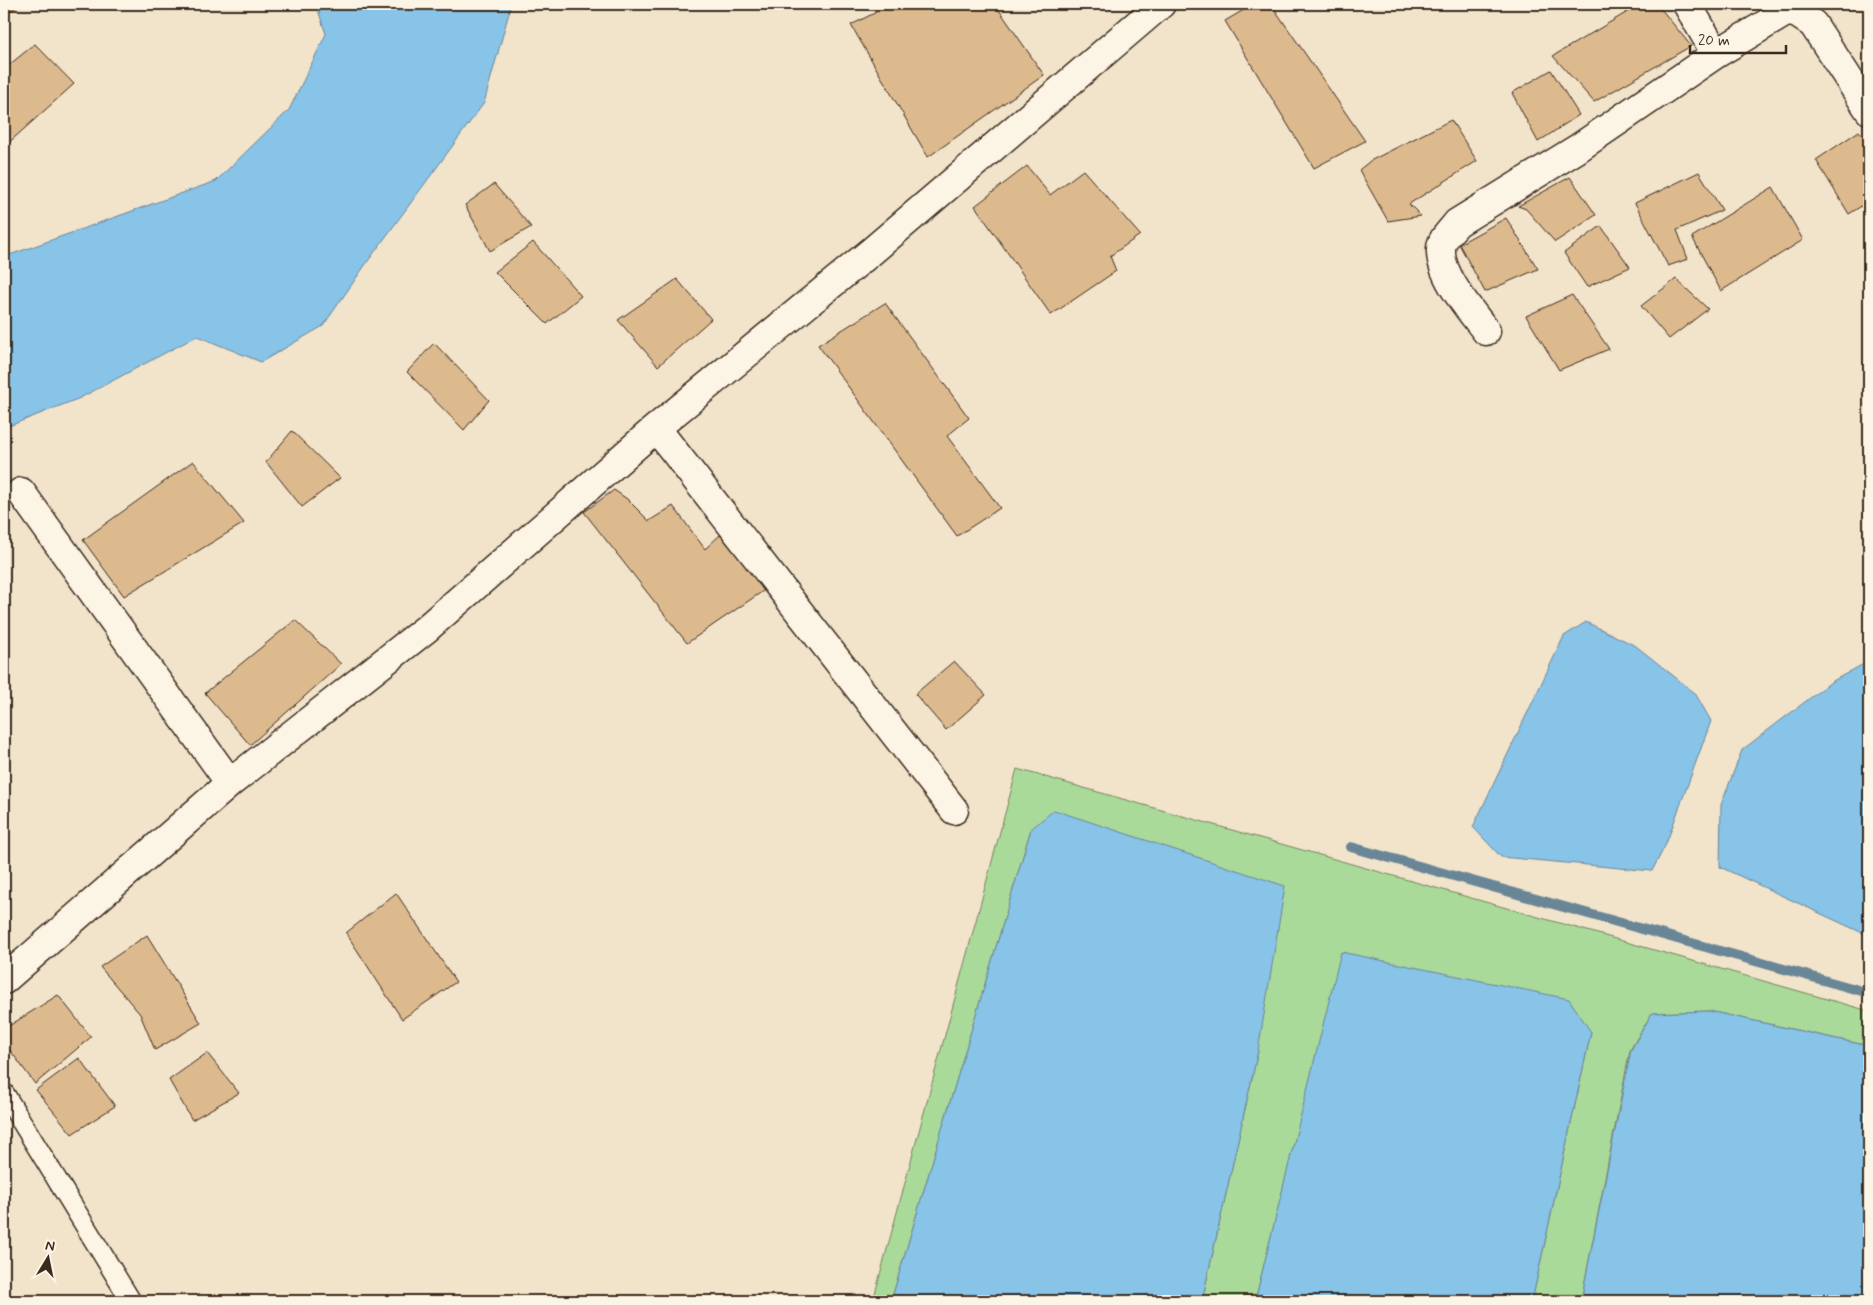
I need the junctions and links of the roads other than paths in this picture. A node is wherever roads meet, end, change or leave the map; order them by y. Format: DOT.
graph roads {
  1 [pos="1161,4"];
  2 [pos="1687,4"];
  3 [pos="1716,54"];
  4 [pos="1869,110"];
  5 [pos="1486,331"];
  6 [pos="656,428"];
  7 [pos="21,492"];
  8 [pos="230,783"];
  9 [pos="954,810"];
  10 [pos="4,980"];
  11 [pos="4,1093"];
  12 [pos="131,1301"];
  1 -- 6 [label="street"];
  2 -- 3 [label="street"];
  3 -- 4 [label="street"];
  3 -- 5 [label="street"];
  6 -- 8 [label="street"];
  6 -- 9 [label="street"];
  7 -- 8 [label="street"];
  8 -- 10 [label="street"];
  11 -- 12 [label="lane"];
}
